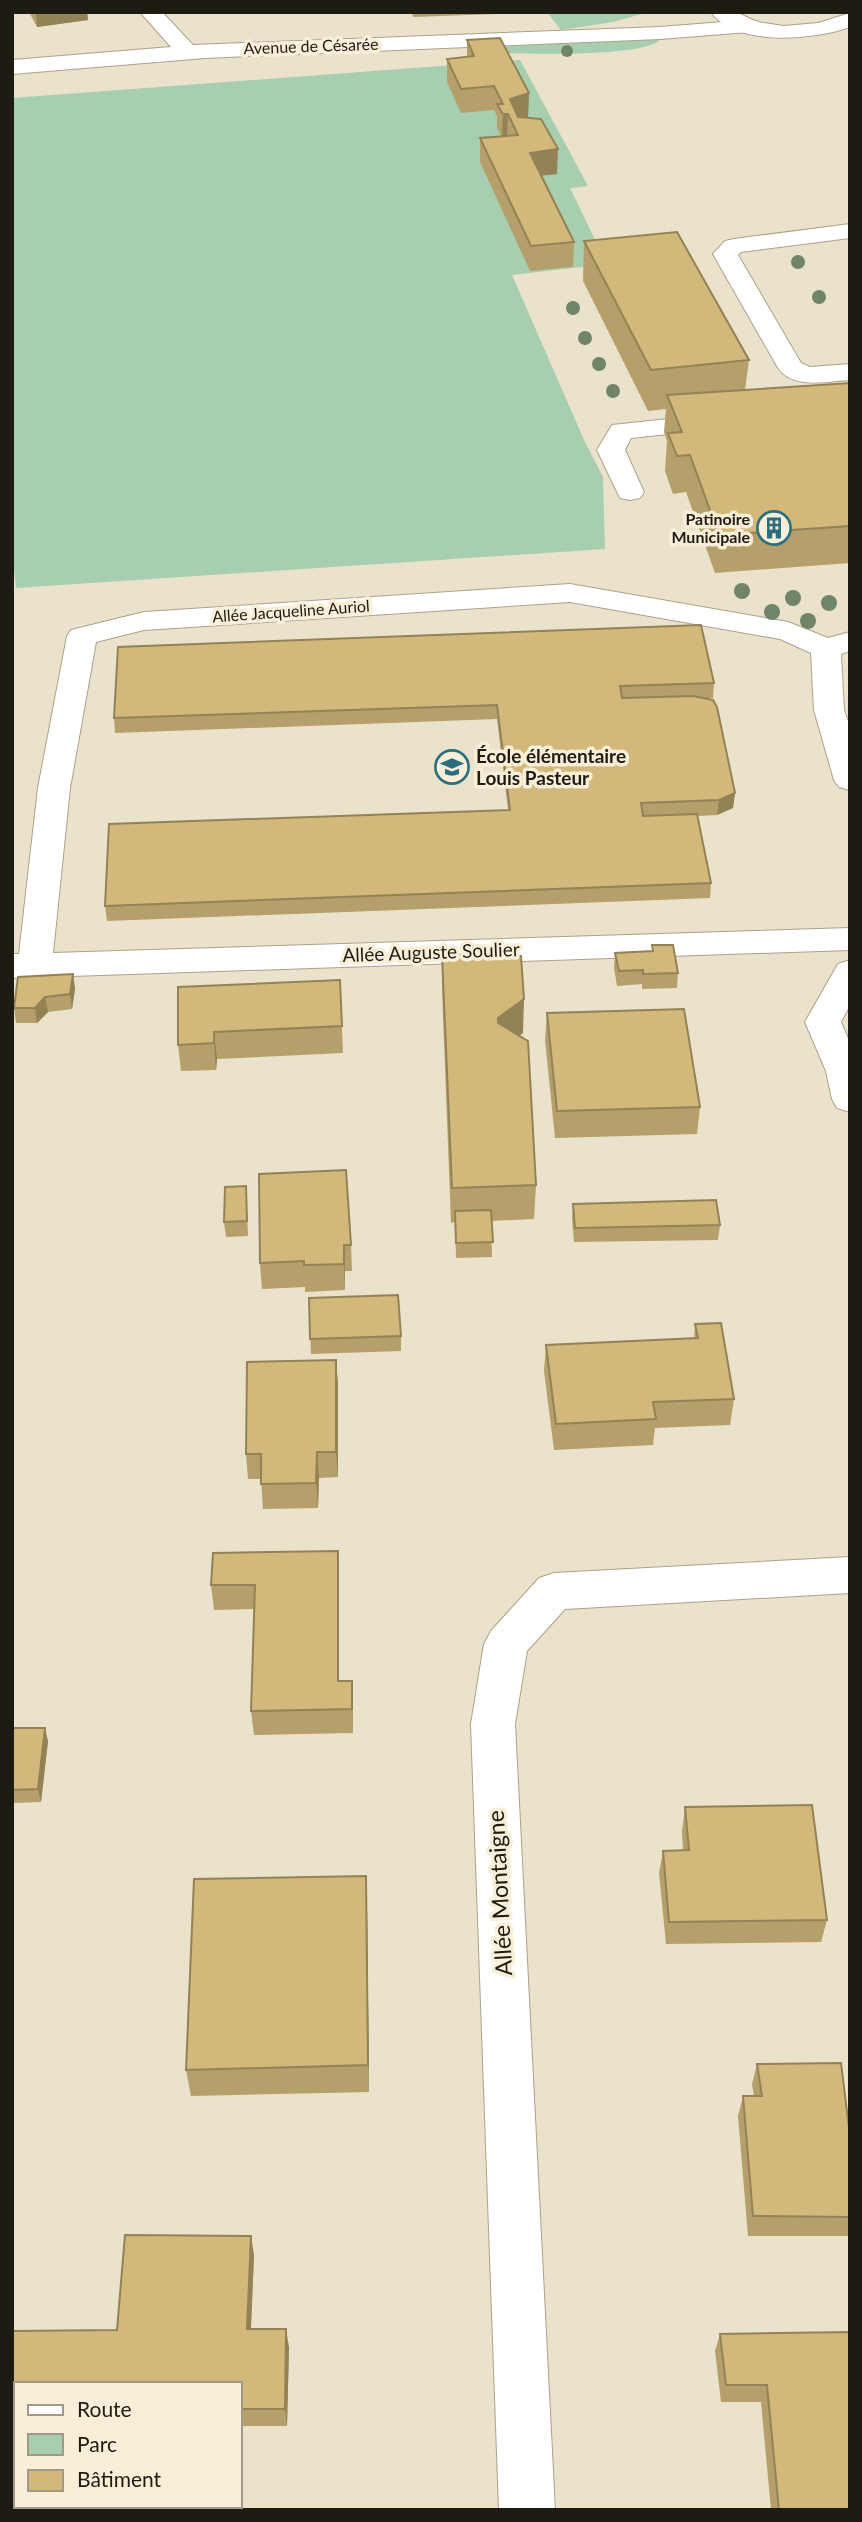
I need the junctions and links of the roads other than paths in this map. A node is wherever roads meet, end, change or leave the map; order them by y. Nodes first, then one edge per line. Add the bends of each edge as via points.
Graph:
1 (150, 12) edge
2 (672, 12) edge
3 (721, 12) edge
4 (845, 24) edge
5 (749, 26) junction
6 (611, 34) junction
7 (187, 52) junction
8 (12, 67) edge
9 (850, 231) edge
10 (850, 372) edge
11 (807, 375) junction
12 (790, 397) edge
13 (738, 420) edge
14 (630, 492) dead end
15 (838, 645) edge
16 (850, 780) edge
17 (850, 939) edge
18 (24, 965) edge
19 (850, 972) edge
20 (850, 1099) edge
21 (850, 1575) edge
22 (527, 2510) edge

1 - 7 street
2 - 6 street, Avenue de Césarée
3 - 5 street
4 - 5 street via 794,32
5 - 6 street, Avenue de Césarée
6 - 7 street, Avenue de Césarée
7 - 8 street, Avenue de Césarée
9 - 11 street via 734,246 725,254 791,368
10 - 11 street
11 - 12 street
13 - 14 street via 622,431 611,450
15 - 16 street via 830,710
15 - 18 street, Allée Jacqueline Auriol via 788,631 570,593 144,621 82,636
17 - 18 street, Allée Auguste Soulier
19 - 20 street via 823,1022 845,1071
21 - 22 street, Allée Montaigne via 554,1591 506,1644 492,1724

